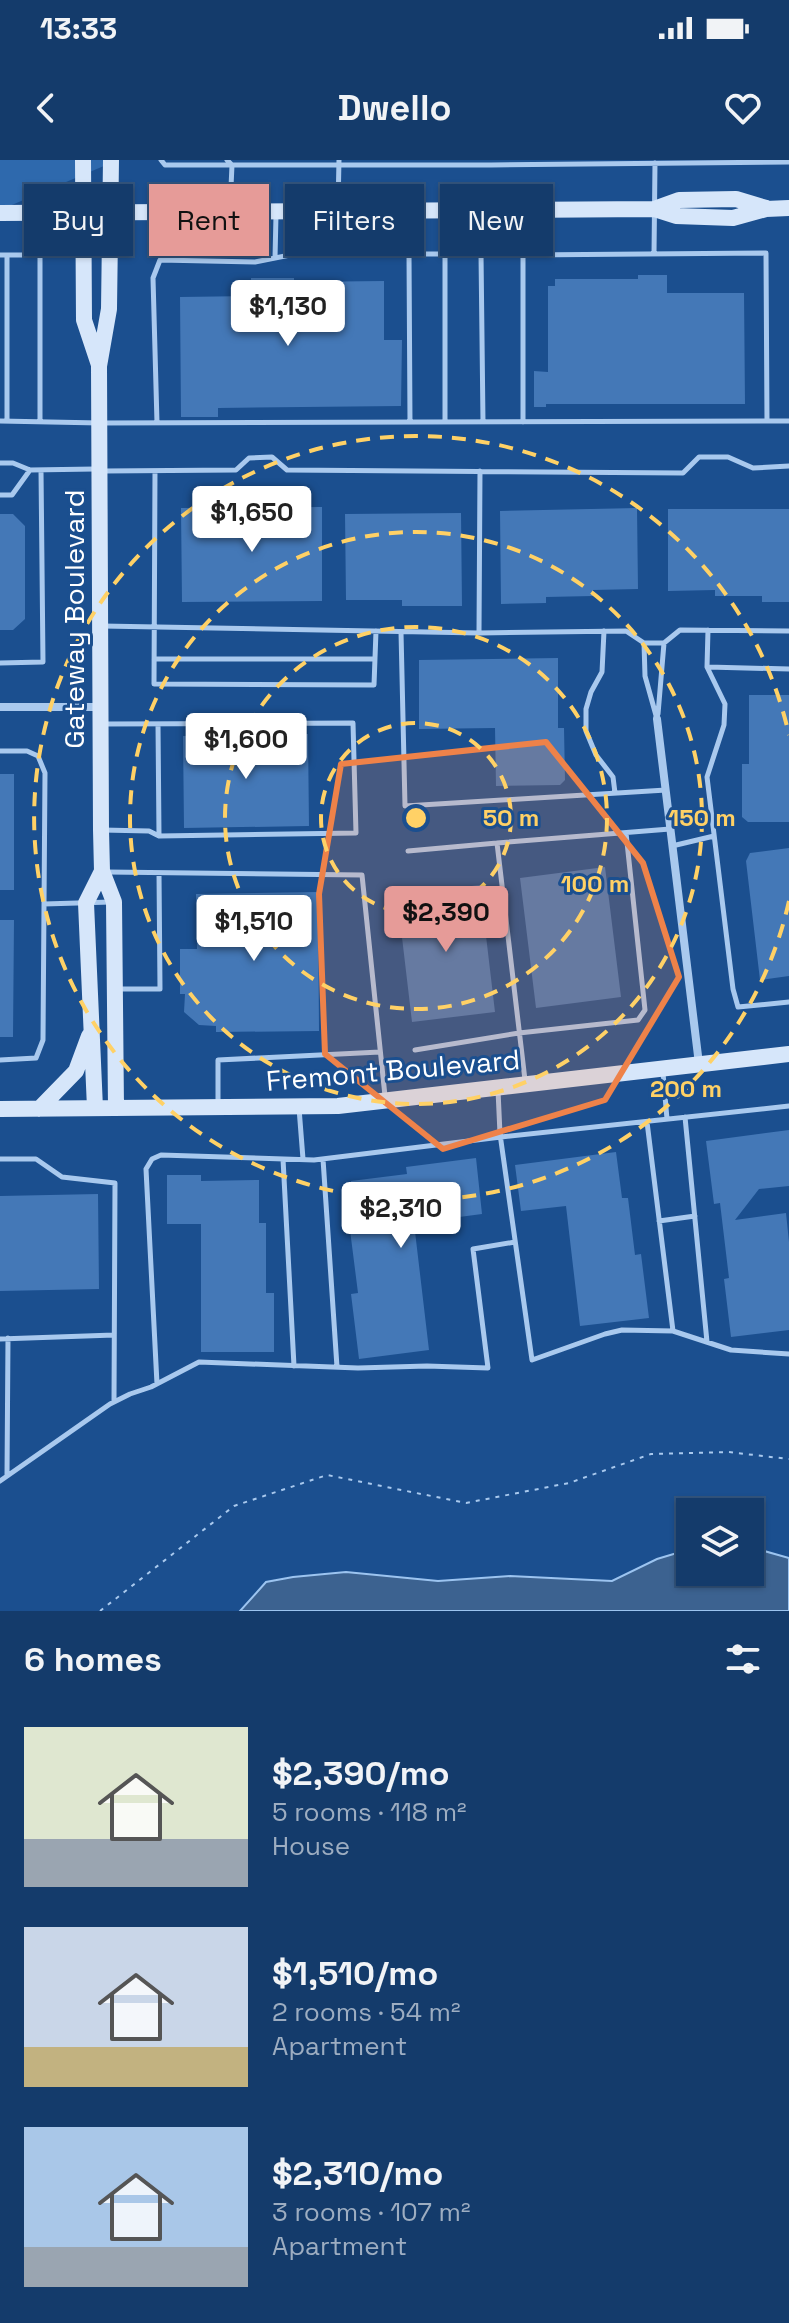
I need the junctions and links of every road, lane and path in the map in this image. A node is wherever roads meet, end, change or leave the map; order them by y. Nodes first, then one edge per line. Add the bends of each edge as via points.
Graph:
1 (83, 160) edge
2 (111, 160) edge
3 (161, 160) edge
4 (229, 162) edge
5 (339, 162) edge
6 (407, 162) edge
7 (536, 162) edge
8 (655, 162) edge
9 (789, 162) edge
10 (83, 184) edge
11 (111, 184) edge
12 (229, 184) edge
13 (339, 184) edge
14 (789, 208) edge
15 (654, 209) junction
16 (553, 210) edge
17 (269, 211) edge
18 (276, 211) junction
19 (285, 211) edge
20 (0, 213) edge
21 (24, 213) edge
22 (654, 254) junction
23 (4, 255) edge
24 (553, 255) edge
25 (83, 256) edge
26 (110, 256) edge
27 (285, 256) edge
28 (409, 256) edge
29 (444, 256) edge
30 (481, 256) edge
31 (525, 256) edge
32 (275, 258) junction
33 (99, 366) junction
34 (3, 421) edge
35 (40, 421) junction
36 (767, 421) junction
37 (789, 421) edge
38 (410, 422) junction
39 (445, 422) junction
40 (483, 422) junction
41 (523, 422) junction
42 (100, 423) junction
43 (157, 423) junction
44 (0, 463) edge
45 (789, 466) edge
46 (30, 470) junction
47 (41, 470) junction
48 (100, 470) junction
49 (155, 471) junction
50 (480, 471) junction
51 (0, 495) edge
52 (100, 626) junction
53 (153, 627) junction
54 (708, 630) junction
55 (376, 631) junction
56 (604, 631) junction
57 (789, 631) edge
58 (401, 632) junction
59 (479, 633) junction
60 (644, 643) junction
61 (664, 643) junction
62 (154, 659) junction
63 (375, 659) junction
64 (0, 663) edge
65 (707, 667) junction
66 (789, 669) edge
67 (0, 707) edge
68 (101, 715) junction
69 (657, 719) junction
70 (158, 724) junction
71 (0, 751) edge
72 (666, 790) junction
73 (615, 793) junction
74 (670, 829) junction
75 (101, 830) junction
76 (626, 833) junction
77 (159, 836) junction
78 (714, 836) junction
79 (497, 843) junction
80 (672, 846) junction
81 (408, 851) dead end
82 (102, 871) junction
83 (159, 873) junction
84 (114, 902) junction
85 (86, 903) junction
86 (44, 904) junction
87 (114, 990) junction
88 (789, 1002) edge
89 (92, 1026) junction
90 (519, 1033) junction
91 (415, 1050) dead end
92 (380, 1052) junction
93 (789, 1054) edge
94 (0, 1060) edge
95 (699, 1064) junction
96 (662, 1069) junction
97 (525, 1085) junction
98 (498, 1089) junction
99 (386, 1102) junction
100 (789, 1106) edge
101 (95, 1108) junction
102 (116, 1108) junction
103 (218, 1108) junction
104 (299, 1108) junction
105 (0, 1109) edge
106 (39, 1109) junction
107 (685, 1117) junction
108 (667, 1119) junction
109 (647, 1122) junction
110 (501, 1137) junction
111 (0, 1159) edge
112 (283, 1159) junction
113 (303, 1159) junction
114 (323, 1159) junction
115 (695, 1216) junction
116 (659, 1221) junction
117 (515, 1242) junction
118 (673, 1331) junction
119 (114, 1335) junction
120 (8, 1338) junction
121 (0, 1339) edge
122 (707, 1342) junction
123 (789, 1354) edge
124 (294, 1366) junction
125 (337, 1367) junction
126 (157, 1384) junction
127 (114, 1402) junction
128 (789, 1459) edge
129 (7, 1476) junction
130 (0, 1481) edge
131 (100, 1611) edge

1 - 10 street, Gateway Boulevard
2 - 11 street, Gateway Boulevard
3 - 4 lane via 165,165
4 - 5 lane
4 - 12 lane
5 - 6 lane
5 - 13 lane
6 - 7 lane
7 - 8 lane
8 - 9 lane
8 - 15 lane
14 - 15 street via 733,218 676,216
15 - 16 street
15 - 22 lane
17 - 18 street
18 - 19 street
18 - 32 lane
20 - 21 street
22 - 24 lane
22 - 36 lane via 766,253
23 - 34 lane
23 - 35 lane via 40,255
25 - 33 street, Gateway Boulevard via 84,320
26 - 33 street, Gateway Boulevard via 109,309
27 - 32 lane
28 - 38 lane
29 - 39 lane
30 - 40 lane
31 - 41 lane
32 - 43 lane via 160,260 153,278
33 - 42 street, Gateway Boulevard
34 - 35 lane
35 - 42 lane
36 - 37 lane
36 - 41 lane
38 - 39 lane
38 - 43 lane
39 - 40 lane
40 - 41 lane
42 - 43 lane
42 - 48 street, Gateway Boulevard
44 - 46 lane
45 - 50 lane via 753,468 728,457 699,457 683,473
46 - 47 lane
46 - 51 lane via 12,495
47 - 48 lane
47 - 64 lane via 43,662
48 - 49 lane
48 - 52 street, Gateway Boulevard
49 - 50 lane via 236,470 249,458 272,457 287,470
49 - 53 lane
50 - 59 lane
52 - 53 lane
52 - 68 street, Gateway Boulevard
53 - 55 lane
53 - 62 lane
54 - 57 lane
54 - 61 lane via 680,630
54 - 65 lane
55 - 58 lane
55 - 63 lane
56 - 59 lane
56 - 60 lane via 626,631
56 - 73 lane via 602,672 586,709 586,731 613,777
58 - 59 lane
58 - 73 lane via 405,806
60 - 61 lane
60 - 69 lane via 645,676
61 - 69 lane
62 - 63 lane
62 - 63 lane via 154,684 374,685
65 - 66 lane
65 - 78 lane via 725,704 724,725 707,777
67 - 68 street
68 - 70 lane
68 - 75 street, Gateway Boulevard
69 - 72 street
70 - 77 lane
70 - 77 lane via 353,723 356,833
71 - 86 lane via 38,756 45,773
72 - 73 lane
72 - 74 street
74 - 76 lane
74 - 80 street
75 - 77 lane
75 - 82 street, Gateway Boulevard
76 - 79 lane
76 - 90 lane via 645,1010 638,1020
78 - 80 lane
78 - 88 lane via 738,1007
79 - 81 lane
79 - 90 lane
80 - 95 street
82 - 83 lane
82 - 84 street, Gateway Boulevard
82 - 85 street, Gateway Boulevard
83 - 87 lane via 160,989
83 - 92 lane via 362,875
84 - 85 lane
84 - 87 street, Gateway Boulevard
85 - 86 lane
85 - 89 street, Gateway Boulevard
86 - 94 lane via 41,1050 36,1058
87 - 102 street, Gateway Boulevard
89 - 101 street, Gateway Boulevard
89 - 106 street via 76,1071
90 - 91 lane
90 - 97 lane
92 - 99 lane
92 - 103 lane via 218,1060
93 - 95 street, Fremont Boulevard
95 - 96 street, Fremont Boulevard
96 - 97 street, Fremont Boulevard
96 - 108 lane
97 - 98 street, Fremont Boulevard
98 - 99 street, Fremont Boulevard
98 - 110 lane
99 - 104 street, Fremont Boulevard
100 - 107 lane
101 - 102 street, Fremont Boulevard
101 - 106 street, Fremont Boulevard
102 - 103 street, Fremont Boulevard
103 - 104 street, Fremont Boulevard
104 - 113 lane
105 - 106 street, Fremont Boulevard
107 - 108 lane
107 - 115 lane
108 - 109 lane
109 - 110 lane
109 - 116 lane
110 - 114 lane
110 - 117 lane
111 - 119 lane via 36,1159 62,1177 115,1183
112 - 113 lane
112 - 124 lane
112 - 126 lane via 161,1155 146,1169
113 - 114 lane
114 - 125 lane
115 - 116 lane
115 - 122 lane
116 - 118 lane
117 - 118 lane via 532,1360 622,1330
117 - 125 lane via 473,1249 488,1368
118 - 122 lane
119 - 120 lane
119 - 127 lane
120 - 121 lane
120 - 129 lane
122 - 123 lane via 731,1350
124 - 125 lane
124 - 126 lane via 199,1362
126 - 127 lane
127 - 129 lane
128 - 131 path via 728,1452 651,1454 569,1483 466,1503 327,1475 234,1506
129 - 130 lane

